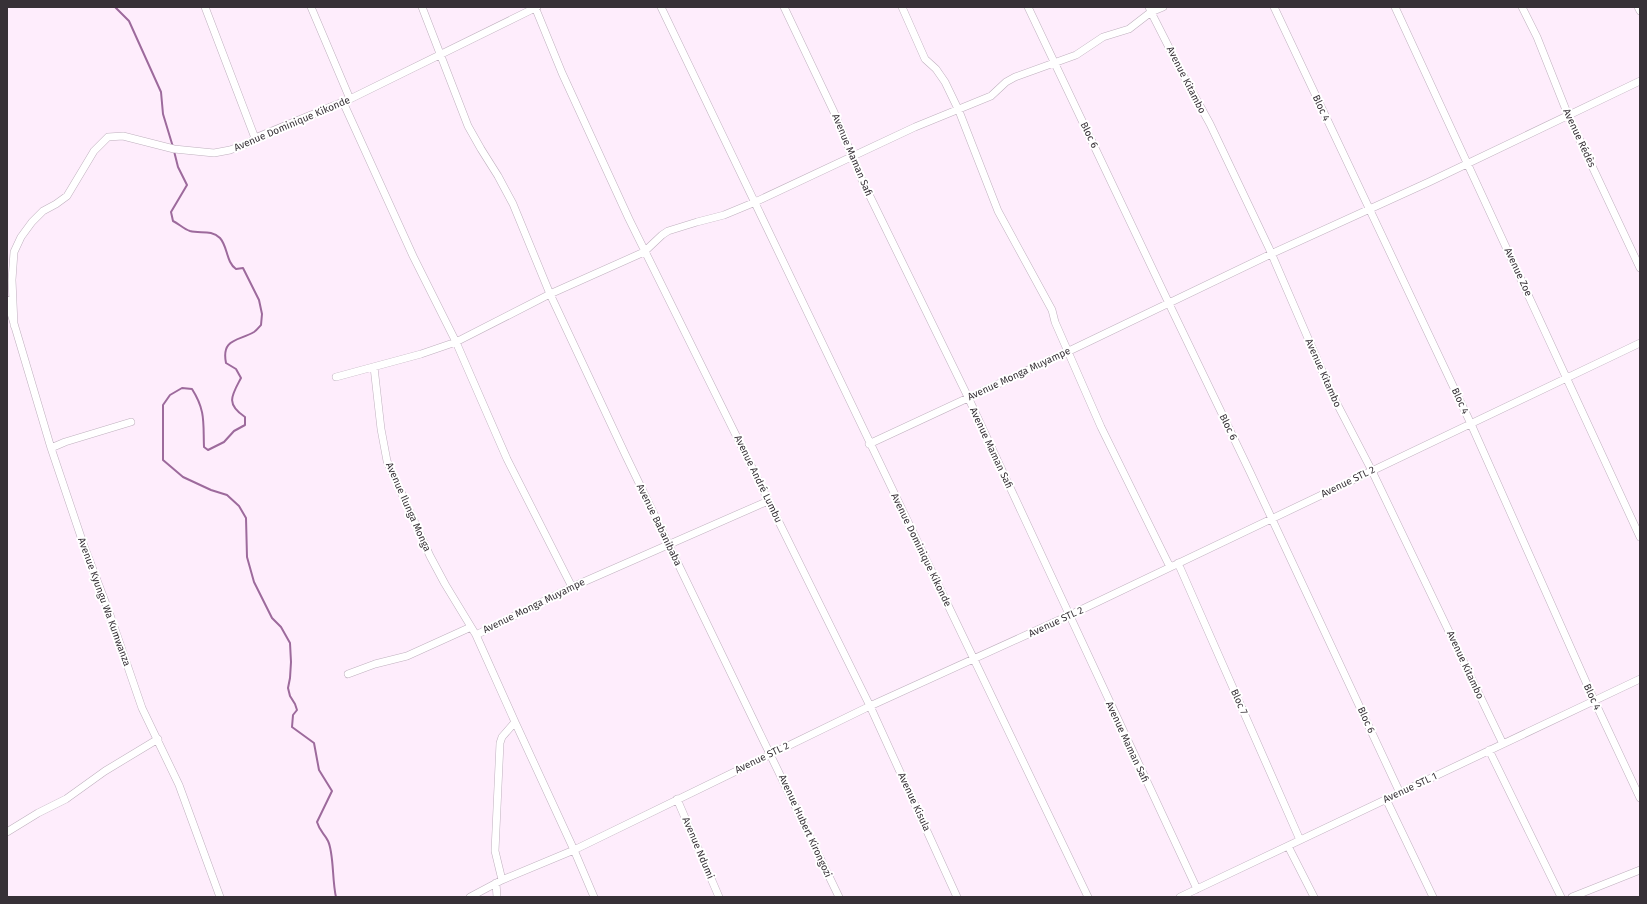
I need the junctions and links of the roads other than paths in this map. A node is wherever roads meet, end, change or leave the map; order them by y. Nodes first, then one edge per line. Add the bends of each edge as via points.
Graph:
1 (205, 7) edge
2 (311, 7) edge
3 (422, 7) edge
4 (536, 7) edge
5 (662, 7) edge
6 (784, 7) edge
7 (902, 7) edge
8 (1028, 7) edge
9 (1163, 7) edge
10 (1274, 7) edge
11 (1395, 7) edge
12 (1522, 7) edge
13 (1638, 7) edge
14 (1150, 10) edge
15 (1640, 11) edge
16 (441, 55) junction
17 (1055, 63) junction
18 (1640, 81) edge
19 (346, 101) junction
20 (959, 110) junction
21 (1568, 115) junction
22 (255, 138) junction
23 (852, 156) junction
24 (1468, 162) junction
25 (753, 203) junction
26 (1369, 209) junction
27 (644, 252) junction
28 (1271, 254) junction
29 (1640, 268) edge
30 (550, 294) junction
31 (7, 300) edge
32 (1169, 302) junction
33 (14, 325) junction
34 (456, 342) junction
35 (1640, 343) edge
36 (1069, 351) junction
37 (374, 367) junction
38 (336, 377) dead end
39 (1567, 378) junction
40 (968, 398) junction
41 (131, 422) dead end
42 (1471, 424) junction
43 (869, 444) junction
44 (51, 448) junction
45 (1372, 471) junction
46 (768, 501) junction
47 (1271, 519) junction
48 (1640, 537) edge
49 (668, 543) junction
50 (1178, 563) junction
51 (1170, 567) junction
52 (572, 587) junction
53 (1068, 616) junction
54 (470, 627) junction
55 (476, 635) junction
56 (975, 659) junction
57 (348, 674) dead end
58 (1640, 679) edge
59 (1594, 700) junction
60 (870, 706) junction
61 (514, 722) junction
62 (158, 739) junction
63 (1503, 744) junction
64 (1488, 750) junction
65 (771, 754) junction
66 (1400, 792) junction
67 (1640, 798) edge
68 (677, 799) junction
69 (1386, 799) junction
70 (7, 832) edge
71 (1300, 840) junction
72 (1288, 846) junction
73 (574, 850) junction
74 (1640, 870) edge
75 (499, 882) junction
76 (1193, 893) edge
77 (220, 897) edge
78 (470, 897) edge
79 (496, 897) edge
80 (594, 897) edge
81 (719, 897) edge
82 (839, 897) edge
83 (957, 897) edge
84 (1088, 897) edge
85 (1180, 897) edge
86 (1314, 897) edge
87 (1433, 897) edge
88 (1561, 897) edge
89 (1572, 897) edge

1 - 22 street
2 - 19 street
3 - 16 street, Avenue Babanibaba
4 - 16 street, Avenue Dominique Kikonde
4 - 27 street, Avenue André Lumbu via 601,161
5 - 25 street, Avenue Dominique Kikonde
6 - 23 street, Avenue Maman Safi
7 - 20 street via 922,53 940,74
8 - 17 street, Bloc 6
9 - 14 street
10 - 26 street, Bloc 4
11 - 24 street, Avenue Zoe
12 - 21 street, Avenue Rédès via 1537,37
13 - 15 street
14 - 17 street via 1129,28 1103,37 1076,55
14 - 28 street, Avenue Kitambo via 1210,124
16 - 19 street, Avenue Dominique Kikonde
16 - 30 street, Avenue Babanibaba via 468,126 513,204
17 - 20 street via 1015,77 991,96
17 - 32 street, Bloc 6
18 - 21 street, Avenue Monga Muyampe
19 - 22 street, Avenue Dominique Kikonde
19 - 34 street via 413,256
20 - 23 street
20 - 36 street via 998,210 1052,310
21 - 24 street, Avenue Monga Muyampe
21 - 29 street, Avenue Rédès
22 - 33 street, Avenue Dominique Kikonde via 230,150 214,153 174,150 123,136 108,137 94,151 66,196 43,211 21,237 14,252
23 - 25 street
23 - 40 street, Avenue Maman Safi
24 - 26 street, Avenue Monga Muyampe
24 - 39 street, Avenue Zoe
25 - 27 street via 724,215 668,231
25 - 43 street, Avenue Dominique Kikonde
26 - 28 street, Avenue Monga Muyampe
26 - 42 street, Bloc 4
27 - 30 street
27 - 46 street, Avenue André Lumbu
28 - 32 street, Avenue Monga Muyampe
28 - 45 street, Avenue Kitambo via 1333,396
30 - 34 street
30 - 49 street, Avenue Babanibaba
31 - 33 street, Avenue Kyungu Wa Kumwanza
32 - 36 street, Avenue Monga Muyampe
32 - 47 street, Bloc 6
33 - 44 street, Avenue Kyungu Wa Kumwanza
34 - 37 street
34 - 52 street via 507,459
35 - 39 street, Avenue STL 2
36 - 40 street, Avenue Monga Muyampe
36 - 51 street via 1101,427
37 - 38 street
37 - 54 street, Avenue Ilunga Monga via 387,461 430,556
39 - 42 street, Avenue STL 2
39 - 48 street, Avenue Zoe
40 - 43 street, Avenue Monga Muyampe
40 - 53 street, Avenue Maman Safi
41 - 44 street
42 - 45 street, Avenue STL 2
42 - 59 street, Bloc 4
43 - 56 street, Avenue Dominique Kikonde
44 - 62 street, Avenue Kyungu Wa Kumwanza via 142,708
45 - 47 street, Avenue STL 2
45 - 63 street, Avenue Kitambo
46 - 49 street, Avenue Monga Muyampe
46 - 60 street, Avenue André Lumbu
47 - 50 street, Avenue STL 2
47 - 66 street, Bloc 6
49 - 52 street, Avenue Monga Muyampe
49 - 65 street, Avenue Babanibaba
50 - 51 street, Avenue STL 2
50 - 71 street, Bloc 7
51 - 53 street, Avenue STL 2
52 - 55 street, Avenue Monga Muyampe
53 - 56 street, Avenue STL 2
53 - 76 street, Avenue Maman Safi
54 - 55 street, Avenue Ilunga Monga
54 - 57 street via 407,656
55 - 61 street, Avenue Monga Muyampe
56 - 60 street, Avenue STL 2
56 - 84 street, Avenue Dominique Kikonde
58 - 59 street, Avenue STL 1
59 - 63 street, Avenue STL 1
59 - 67 street, Bloc 4
60 - 65 street, Avenue STL 2
60 - 83 street, Avenue Kisula
61 - 73 street, Avenue Monga Muyampe
61 - 75 street via 500,742 495,851
62 - 70 street via 66,799
62 - 77 street, Avenue Kyungu Wa Kumwanza via 179,785
63 - 64 street, Avenue STL 1
64 - 66 street, Avenue STL 1
64 - 88 street
65 - 68 street, Avenue STL 2
65 - 82 street, Avenue Hubert Kirongozi
66 - 69 street, Avenue STL 1
68 - 73 street, Avenue STL 2
68 - 81 street, Avenue Ndumi
69 - 71 street, Avenue STL 1
69 - 87 street
71 - 72 street, Avenue STL 1
72 - 76 street, Avenue STL 1
72 - 86 street
73 - 75 street, Avenue STL 2
73 - 80 street, Avenue Monga Muyampe
74 - 89 street
75 - 78 street, Avenue STL 2
75 - 79 street
76 - 85 street, Avenue STL 1

